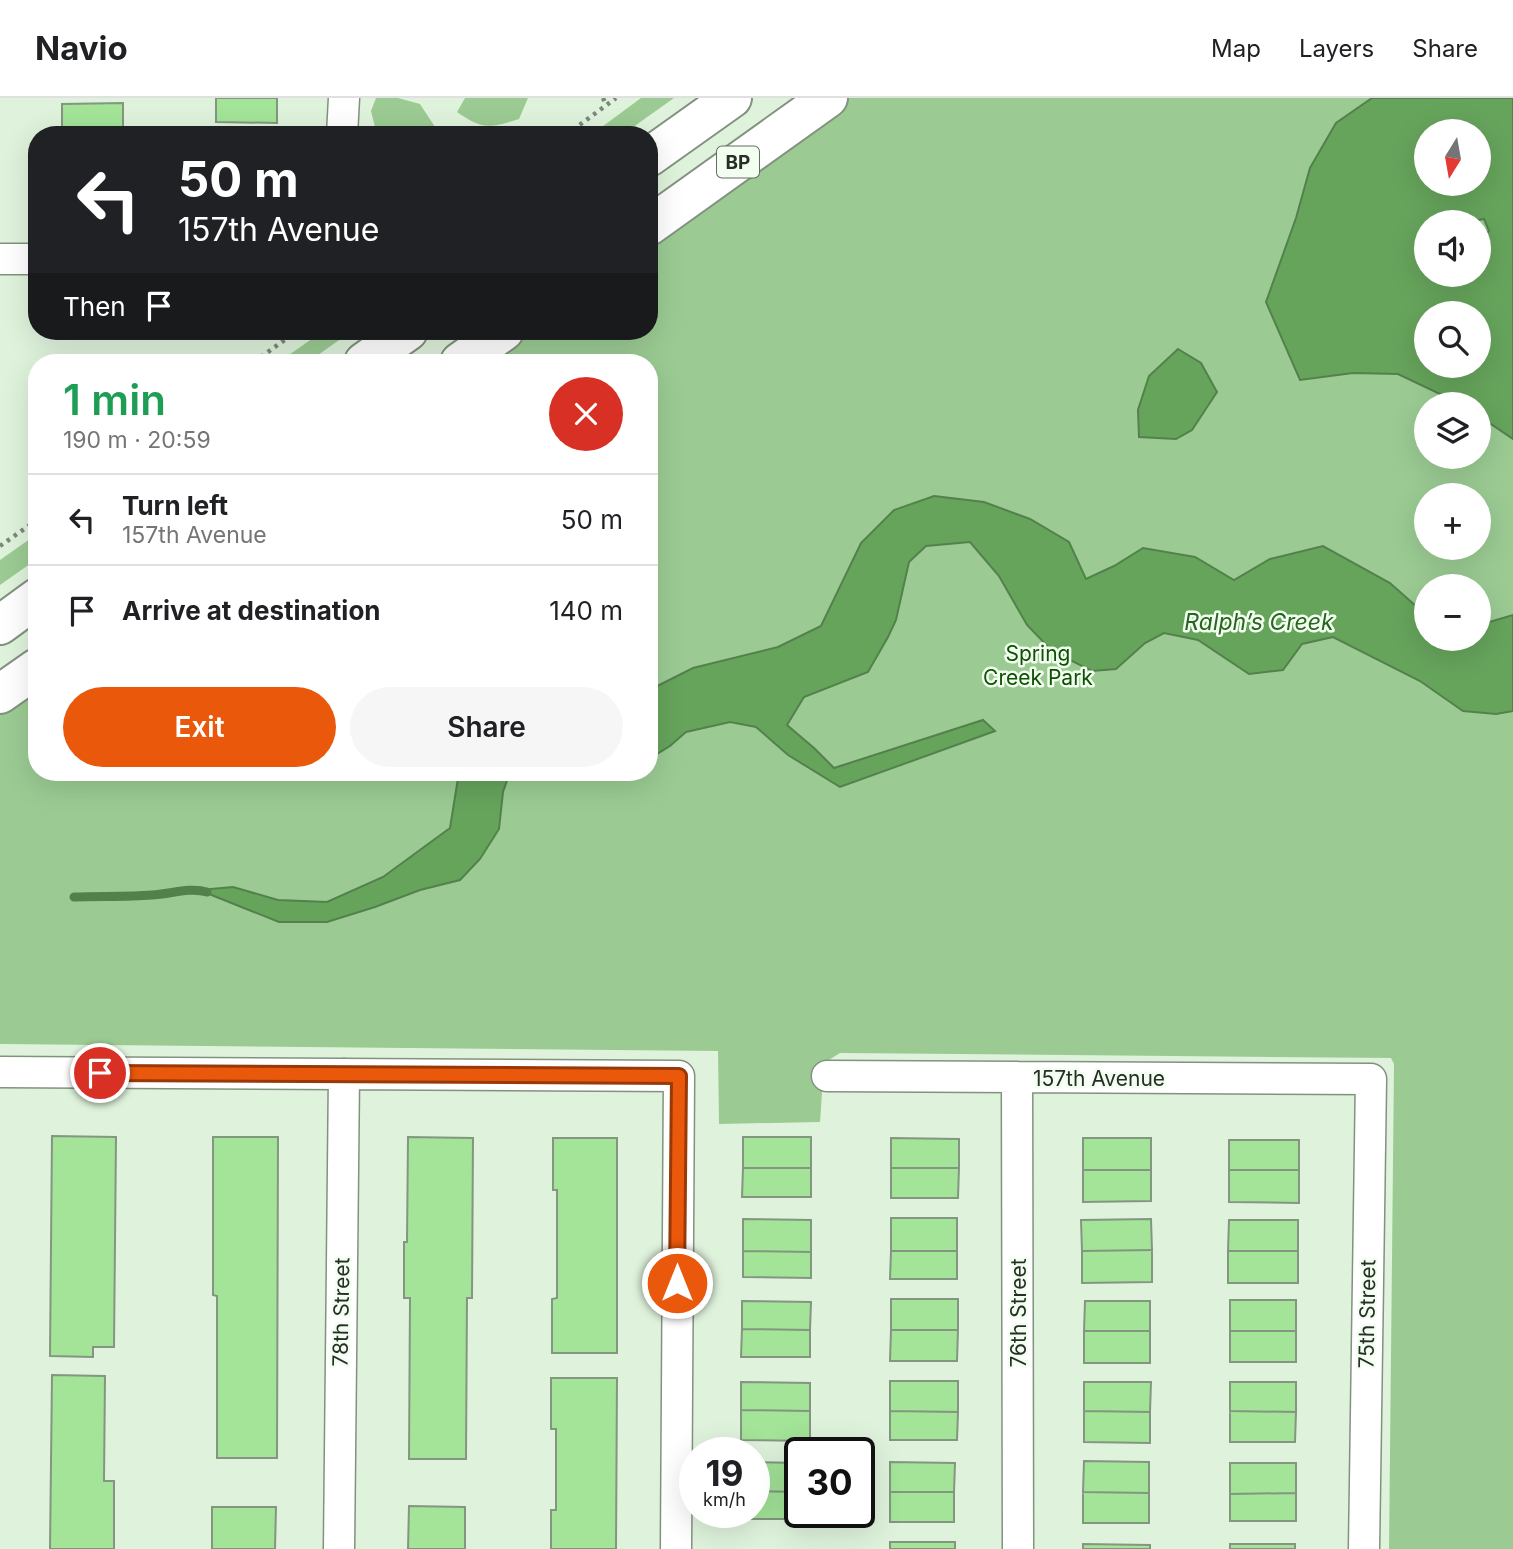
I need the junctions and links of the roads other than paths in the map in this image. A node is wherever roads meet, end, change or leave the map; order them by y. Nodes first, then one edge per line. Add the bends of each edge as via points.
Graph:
1 (344, 98) edge
2 (732, 98) edge
3 (828, 98) edge
4 (342, 126) edge
5 (658, 151) edge
6 (658, 220) edge
7 (28, 259) edge
8 (0, 260) edge
9 (395, 340) edge
10 (491, 340) edge
11 (375, 354) edge
12 (471, 354) edge
13 (28, 605) edge
14 (0, 625) edge
15 (28, 674) edge
16 (0, 694) edge
17 (0, 1072) edge
18 (344, 1074) junction
19 (827, 1076) dead end
20 (1017, 1077) junction
21 (1371, 1079) joint
22 (339, 1549) edge
23 (676, 1549) edge
24 (1018, 1549) edge
25 (1364, 1549) edge

1 - 4 street
2 - 5 highway, BP
3 - 6 highway, BP
7 - 8 street
9 - 11 highway
10 - 12 highway
13 - 14 highway
15 - 16 highway
17 - 18 street
18 - 22 street, 78th Street
18 - 23 street via 679,1076
19 - 20 street, 157th Avenue
20 - 21 street, 157th Avenue
20 - 24 street, 76th Street
21 - 25 street, 75th Street

